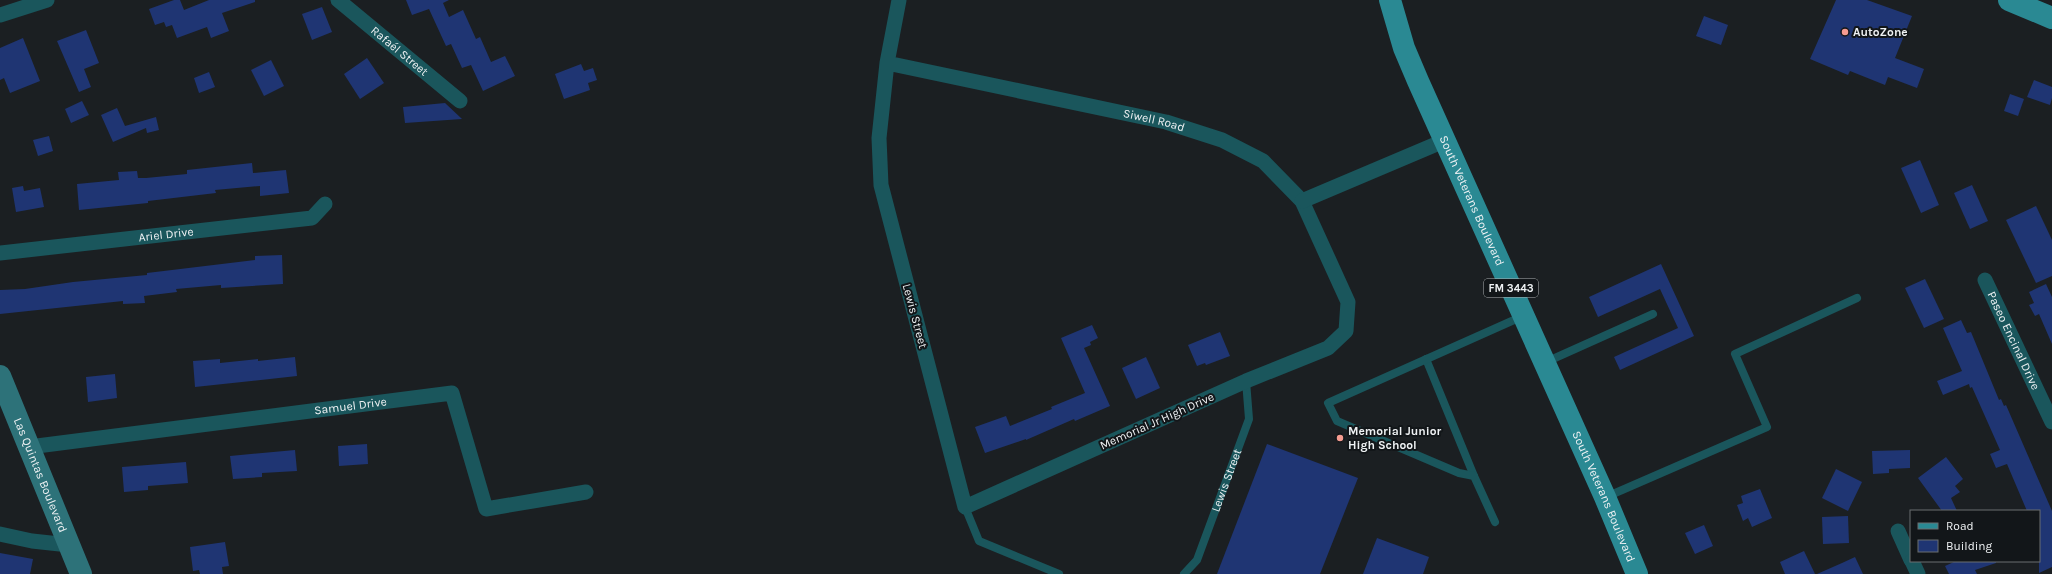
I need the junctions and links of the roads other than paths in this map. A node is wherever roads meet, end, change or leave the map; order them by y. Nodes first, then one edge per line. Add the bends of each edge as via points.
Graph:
1 (47, 0) edge
2 (338, 0) edge
3 (899, 0) edge
4 (1390, 0) edge
5 (2009, 0) edge
6 (0, 16) edge
7 (2052, 18) edge
8 (887, 63) junction
9 (460, 101) dead end
10 (1446, 140) junction
11 (1302, 201) junction
12 (325, 204) dead end
13 (0, 253) edge
14 (1985, 280) dead end
15 (1857, 298) dead end
16 (1653, 314) dead end
17 (1524, 316) junction
18 (1346, 331) joint
19 (1426, 359) junction
20 (1545, 362) junction
21 (0, 376) edge
22 (1246, 381) junction
23 (2052, 422) edge
24 (29, 447) junction
25 (1474, 476) junction
26 (586, 492) dead end
27 (1605, 497) junction
28 (964, 507) junction
29 (1495, 522) dead end
30 (1898, 531) dead end
31 (0, 534) edge
32 (69, 545) junction
33 (1910, 558) edge
34 (1912, 562) edge
35 (81, 574) edge
36 (1059, 574) edge
37 (1184, 574) edge
38 (1637, 574) edge
39 (1918, 574) edge

1 - 6 street
2 - 9 street, Rafaél Street
3 - 8 street, Lewis Street
4 - 10 main road, South Veterans Boulevard / FM 3443 via 1404,48
5 - 7 main road
8 - 11 street, Siwell Road via 1166,122 1222,140 1263,161
8 - 28 street, Lewis Street via 879,138 881,185
10 - 11 street
10 - 17 main road, South Veterans Boulevard / FM 3443
11 - 18 street, Siwell Road via 1348,302
12 - 13 street, Ariel Drive via 312,218
14 - 23 street, Paseo Encinal Drive
15 - 27 lane via 1735,354 1767,427
16 - 20 lane
17 - 19 lane
17 - 20 main road, South Veterans Boulevard / FM 3443
18 - 22 street, Memorial Jr High Drive via 1328,348
19 - 25 lane
19 - 25 lane via 1328,403 1337,421 1459,473
20 - 27 main road, South Veterans Boulevard / FM 3443
21 - 24 street, Las Quintas Boulevard
22 - 28 street, Memorial Jr High Drive
22 - 37 lane, Lewis Street via 1249,419 1197,560
24 - 26 street, Samuel Drive via 452,393 486,509
24 - 32 street, Las Quintas Boulevard
25 - 29 lane
27 - 38 main road, South Veterans Boulevard / FM 3443
28 - 36 lane, Lewis Street via 979,541
30 - 33 street
31 - 32 street
32 - 35 street, Las Quintas Boulevard
34 - 39 street

